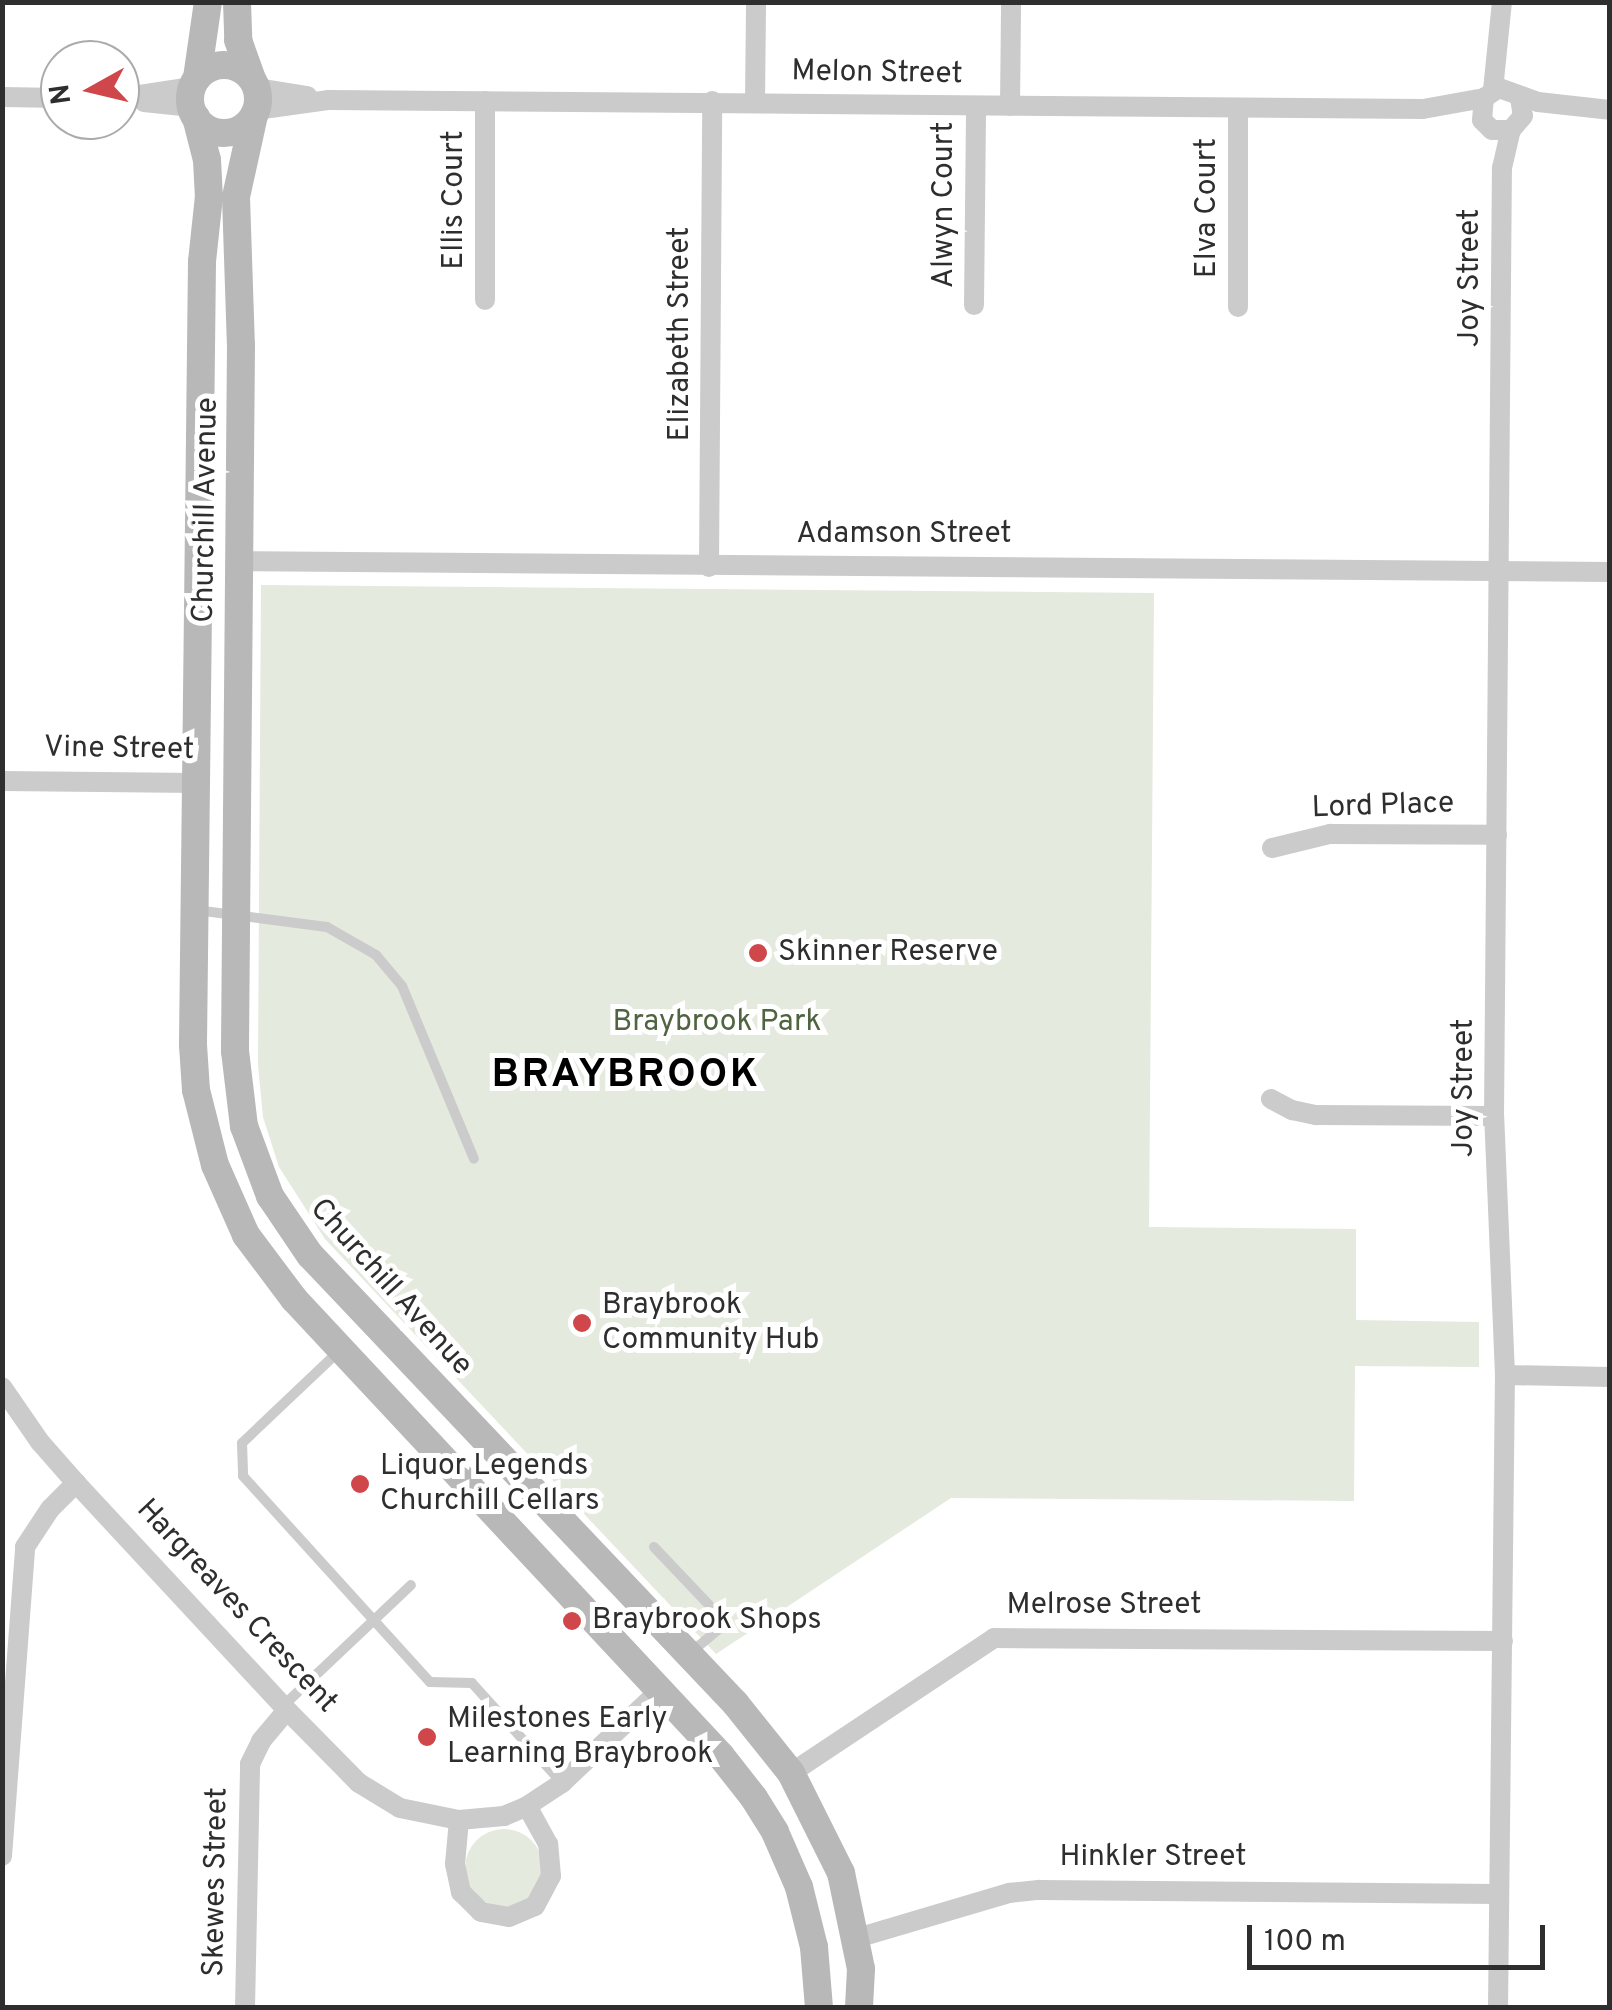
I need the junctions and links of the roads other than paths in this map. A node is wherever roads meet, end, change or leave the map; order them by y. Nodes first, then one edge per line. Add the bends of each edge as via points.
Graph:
1 (208, 2) edge
2 (237, 2) edge
3 (756, 2) edge
4 (1012, 2) edge
5 (1502, 2) edge
6 (1502, 94) junction
7 (2, 97) edge
8 (194, 97) junction
9 (40, 98) edge
10 (140, 98) edge
11 (254, 98) junction
12 (485, 101) junction
13 (712, 102) junction
14 (754, 102) junction
15 (976, 106) junction
16 (1010, 106) junction
17 (1238, 108) junction
18 (1423, 109) junction
19 (1580, 110) junction
20 (1610, 110) edge
21 (1502, 126) junction
22 (485, 300) dead end
23 (974, 305) dead end
24 (1238, 308) dead end
25 (198, 560) junction
26 (238, 560) junction
27 (709, 567) junction
28 (1500, 572) junction
29 (1610, 572) edge
30 (2, 781) edge
31 (196, 783) junction
32 (235, 784) junction
33 (1497, 835) junction
34 (1272, 848) dead end
35 (195, 910) junction
36 (235, 916) junction
37 (1271, 1099) dead end
38 (1494, 1116) junction
39 (474, 1159) dead end
40 (340, 1350) junction
41 (418, 1370) junction
42 (1505, 1375) junction
43 (1610, 1377) edge
44 (368, 1381) junction
45 (2, 1387) edge
46 (76, 1484) junction
47 (654, 1547) dead end
48 (411, 1584) dead end
49 (376, 1618) junction
50 (1503, 1640) junction
51 (689, 1655) junction
52 (658, 1692) junction
53 (285, 1708) junction
54 (791, 1774) junction
55 (562, 1783) junction
56 (754, 1798) junction
57 (527, 1806) junction
58 (459, 1820) junction
59 (2, 1856) edge
60 (1500, 1894) junction
61 (857, 1938) junction
62 (814, 1947) junction
63 (246, 2008) edge
64 (820, 2008) edge
65 (859, 2008) edge
66 (1498, 2008) edge

1 - 8 main road, Churchill Avenue
2 - 11 main road, Churchill Avenue via 238,40
3 - 14 street
4 - 16 street
5 - 6 street
6 - 18 street, Melon Street
6 - 19 street, Melon Street
6 - 21 street via 1524,110
6 - 21 street via 1480,112
7 - 9 street
8 - 10 street
8 - 11 main road via 225,65
8 - 11 main road via 203,125 225,132 236,130
8 - 25 main road, Churchill Avenue via 209,196 202,262
11 - 12 street, Melon Street
11 - 26 main road, Churchill Avenue via 236,198
12 - 13 street, Melon Street
12 - 22 street, Ellis Court
13 - 14 street, Melon Street
13 - 27 street, Elizabeth Street
14 - 15 street, Melon Street
15 - 16 street, Melon Street
15 - 23 street, Alwyn Court
16 - 17 street, Melon Street
17 - 18 street, Melon Street
17 - 24 street, Elva Court
18 - 21 street, Melon Street
19 - 20 street, Melon Street
19 - 21 street, Melon Street
21 - 28 street, Joy Street
25 - 26 main road, Adamson Street
25 - 31 main road, Churchill Avenue
26 - 27 street, Adamson Street
26 - 32 main road, Churchill Avenue
27 - 28 street, Adamson Street
28 - 29 street, Adamson Street
28 - 33 street, Joy Street
30 - 31 street, Vine Street
31 - 32 main road, Vine Street
31 - 35 main road, Churchill Avenue
32 - 36 main road, Churchill Avenue
33 - 34 street, Lord Place via 1330,834
33 - 38 street, Joy Street
35 - 36 lane
35 - 40 main road, Churchill Avenue via 196,1090 214,1165 268,1268
36 - 39 lane via 327,926 376,955 402,986
36 - 41 main road, Churchill Avenue via 237,1089 257,1166 292,1233
37 - 38 street via 1316,1115
38 - 42 street, Joy Street
40 - 44 main road, Churchill Avenue
40 - 49 lane via 242,1443 243,1476
41 - 44 main road via 395,1368
41 - 51 main road, Churchill Avenue
42 - 43 street
42 - 50 street, Joy Street
44 - 52 main road, Churchill Avenue
45 - 46 street, Hargreaves Crescent
46 - 53 street, Hargreaves Crescent
46 - 59 street via 50,1508 25,1547
47 - 51 lane via 726,1623
48 - 49 lane
49 - 53 lane
49 - 55 lane via 430,1682 472,1684
50 - 54 street, Melrose Street via 994,1638
50 - 60 street, Joy Street
51 - 52 main road, Hargreaves Crescent
51 - 54 main road, Churchill Avenue
52 - 55 street, Hargreaves Crescent
52 - 56 main road, Churchill Avenue
53 - 58 street, Hargreaves Crescent via 377,1796 400,1808
53 - 63 street, Skewes Street via 250,1764
54 - 56 main road, Melrose Street
54 - 61 main road, Churchill Avenue via 840,1873
55 - 57 street, Hargreaves Crescent
56 - 62 main road, Churchill Avenue via 789,1862
57 - 58 street, Hargreaves Crescent via 504,1816
57 - 58 street via 548,1844 551,1876 535,1906 509,1917 480,1912 461,1892 455,1864
60 - 61 street, Hinkler Street via 1039,1890
60 - 66 street, Joy Street
61 - 62 main road, Hinkler Street
61 - 65 main road, Churchill Avenue
62 - 64 main road, Churchill Avenue

